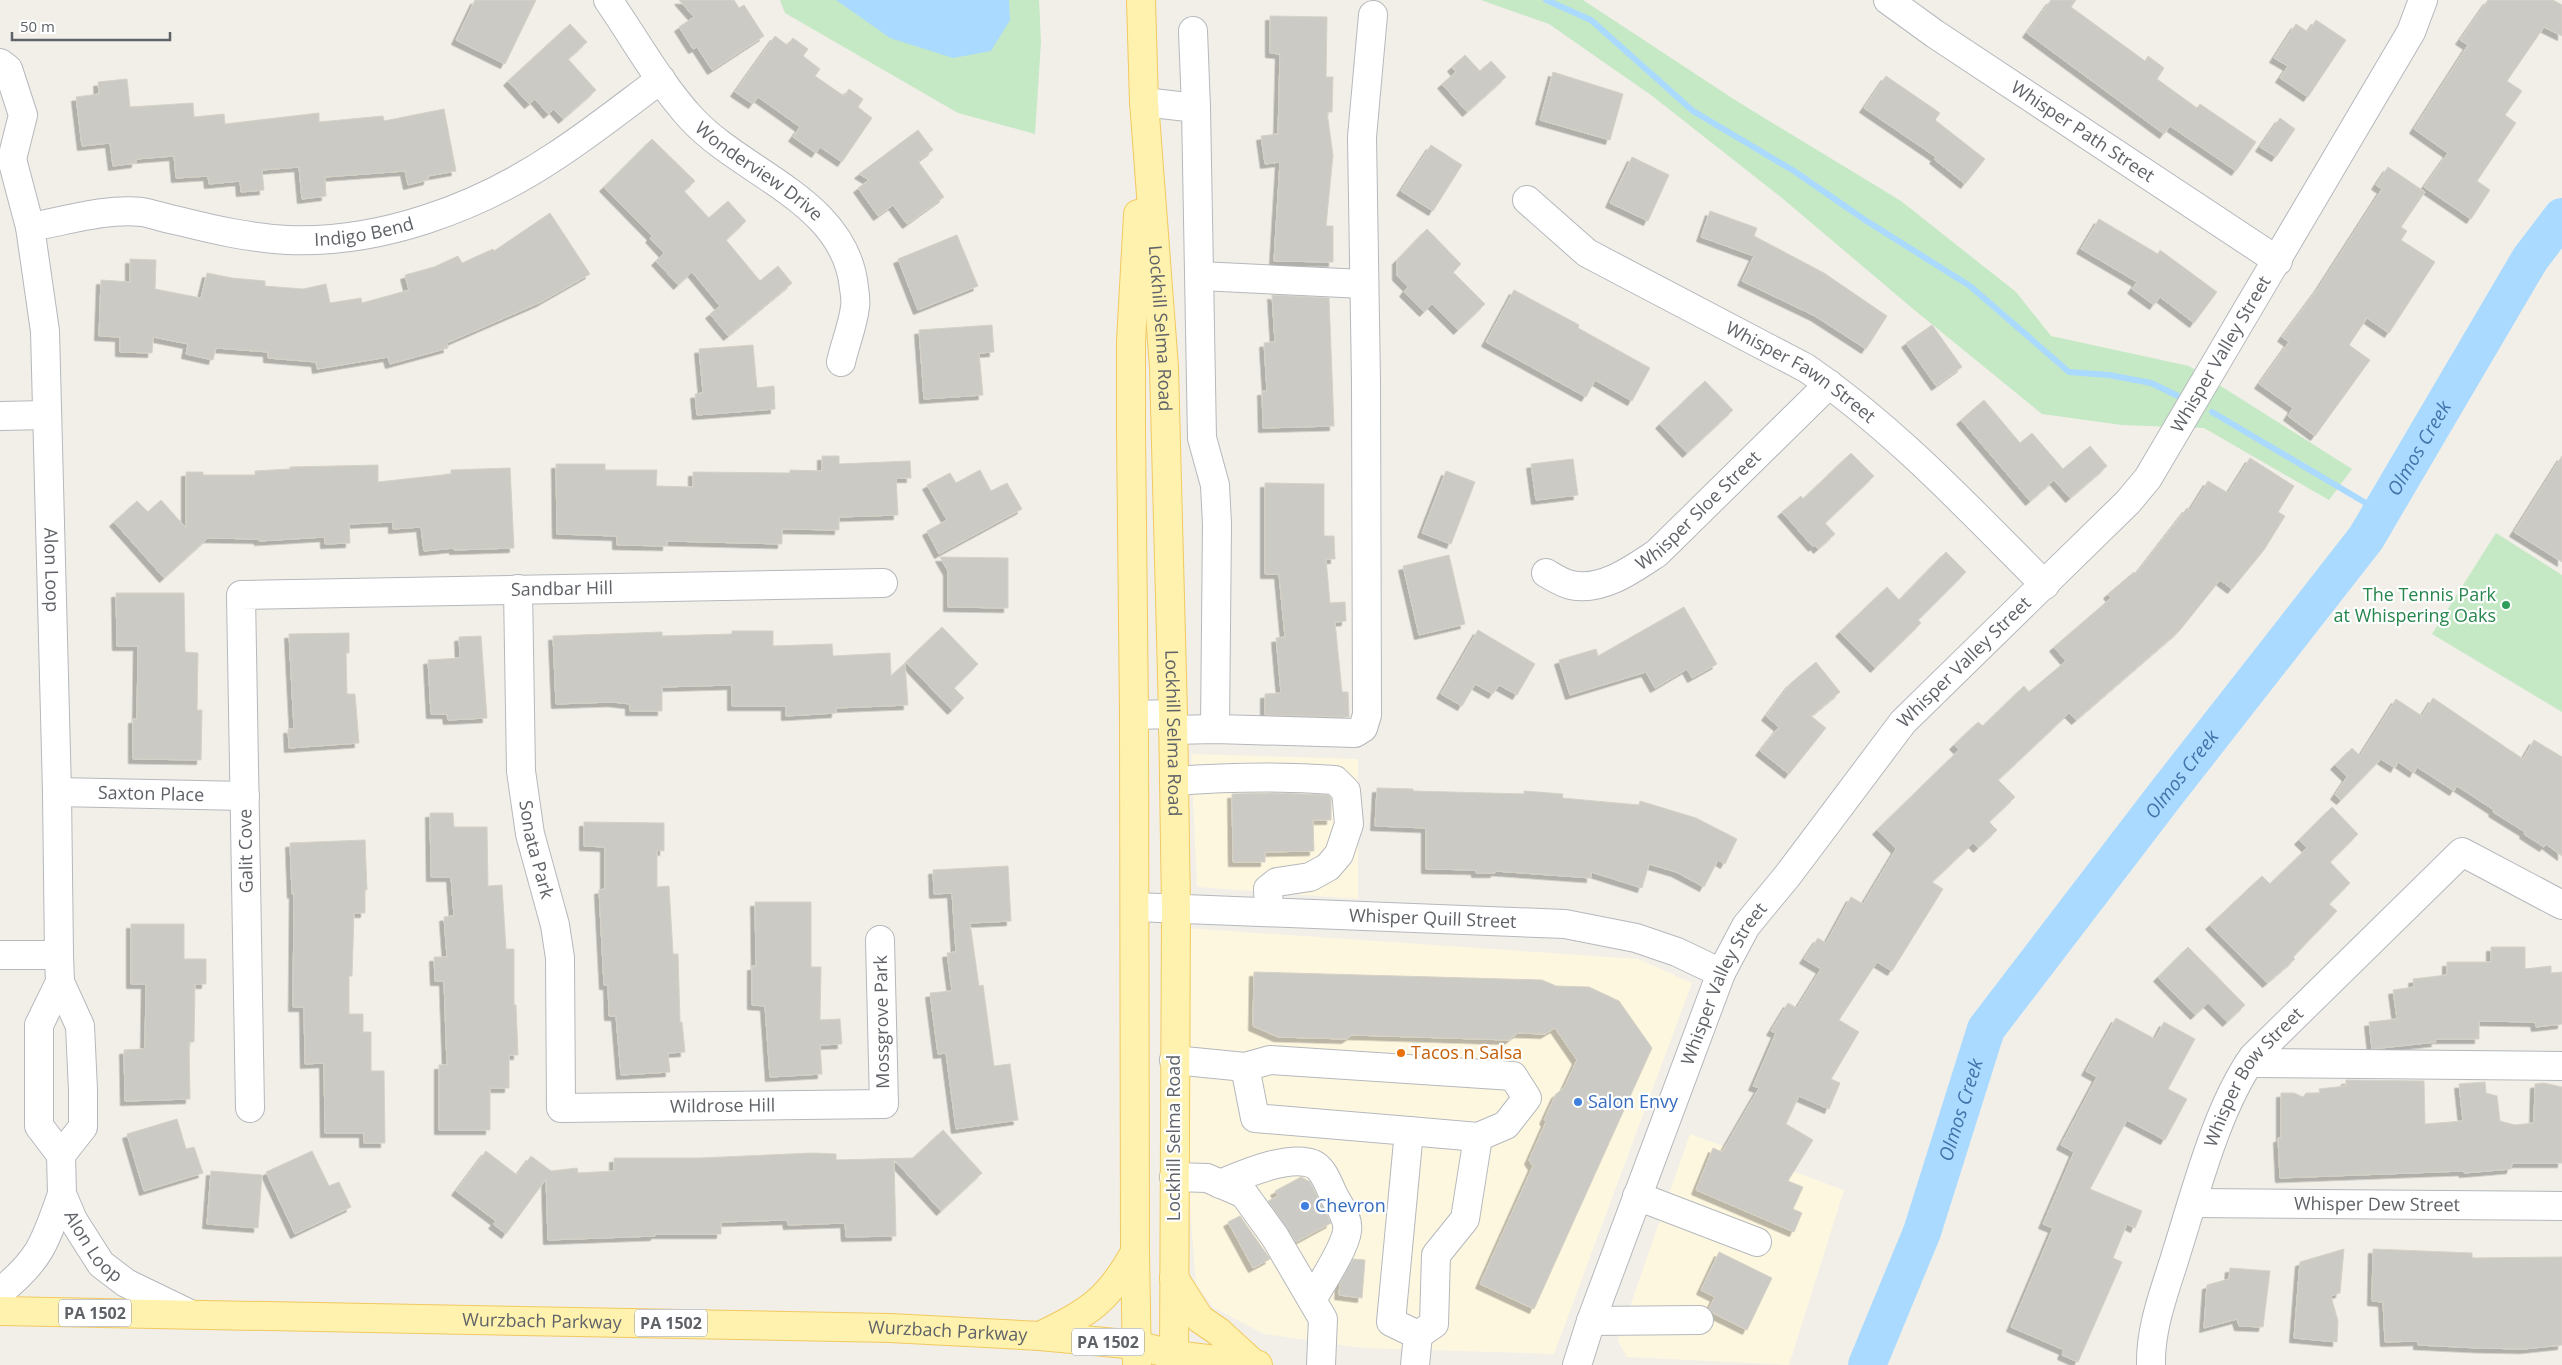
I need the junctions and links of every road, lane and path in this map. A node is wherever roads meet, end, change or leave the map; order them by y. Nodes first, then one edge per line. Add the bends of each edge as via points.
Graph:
1 (608, 0) edge
2 (1888, 0) edge
3 (2424, 0) edge
4 (1141, 9) edge
5 (1373, 15) dead end
6 (1192, 31) dead end
7 (0, 63) edge
8 (661, 79) junction
9 (1144, 102) junction
10 (1196, 108) junction
11 (6, 154) edge
12 (1526, 200) dead end
13 (30, 227) junction
14 (2278, 261) junction
15 (1200, 276) junction
16 (1363, 284) junction
17 (841, 362) dead end
18 (1829, 384) junction
19 (47, 415) junction
20 (0, 416) edge
21 (1546, 573) dead end
22 (883, 582) dead end
23 (2045, 585) junction
24 (518, 589) junction
25 (241, 595) joint
26 (1134, 715) junction
27 (1173, 722) junction
28 (1215, 729) junction
29 (1174, 781) junction
30 (57, 792) junction
31 (245, 796) junction
32 (2562, 905) edge
33 (1135, 907) junction
34 (1176, 908) junction
35 (1269, 912) junction
36 (880, 940) dead end
37 (0, 955) edge
38 (58, 955) junction
39 (1721, 973) junction
40 (60, 982) junction
41 (1135, 1056) junction
42 (1174, 1060) junction
43 (2249, 1063) junction
44 (2562, 1066) edge
45 (1245, 1067) junction
46 (82, 1074) junction
47 (39, 1076) junction
48 (884, 1104) joint
49 (250, 1108) dead end
50 (561, 1108) joint
51 (1409, 1131) junction
52 (1478, 1137) junction
53 (61, 1155) junction
54 (1174, 1177) junction
55 (1220, 1184) junction
56 (62, 1194) junction
57 (1637, 1196) junction
58 (2192, 1203) junction
59 (2562, 1206) edge
60 (1757, 1242) dead end
61 (1135, 1252) junction
62 (1173, 1277) junction
63 (0, 1292) edge
64 (1312, 1300) junction
65 (0, 1311) edge
66 (190, 1314) junction
67 (1699, 1320) dead end
68 (1590, 1321) junction
69 (1418, 1335) junction
70 (1040, 1336) junction
71 (1137, 1355) edge
72 (1174, 1360) edge
73 (1256, 1365) edge
74 (1321, 1365) edge
75 (1416, 1365) edge
76 (1577, 1365) edge
77 (2151, 1365) edge

1 - 8 street, Wonderview Drive
2 - 14 street, Whisper Path Street
3 - 14 street, Whisper Valley Street via 2411,32
4 - 9 main road, Lockhill Selma Road
5 - 16 street via 1362,137
6 - 10 street
7 - 11 street, Alon Loop via 8,70 23,115
8 - 13 street, Indigo Bend via 554,157 502,187 448,211 397,228 336,238 288,240 236,234 142,212 111,212
8 - 17 street, Wonderview Drive via 692,118 722,145 796,196 820,219 842,248 853,272 856,306
9 - 10 street
9 - 26 main road, Lockhill Selma Road via 1131,342
9 - 27 main road, Lockhill Selma Road via 1164,366
10 - 15 street
11 - 13 street, Alon Loop
12 - 18 street, Whisper Fawn Street via 1587,253 1806,368
13 - 19 street, Alon Loop via 45,330
14 - 23 street, Whisper Valley Street via 2148,478
15 - 16 street
15 - 28 street via 1202,438 1214,485 1217,524
16 - 28 street via 1367,715 1362,728 1355,733
18 - 21 street, Whisper Sloe Street via 1657,553 1626,573 1598,584 1571,585
18 - 23 street, Whisper Fawn Street via 1906,446
19 - 20 street
19 - 30 street, Alon Loop
22 - 24 street, Sandbar Hill
23 - 39 street, Whisper Valley Street via 1903,722 1746,926
24 - 25 street, Sandbar Hill
24 - 50 street, Sonata Park via 521,771 530,834 548,897 560,958
25 - 31 street, Galit Cove
26 - 27 street
26 - 33 main road, Lockhill Selma Road
27 - 28 street
27 - 29 main road, Lockhill Selma Road
29 - 34 main road, Lockhill Selma Road
29 - 35 street via 1239,776 1302,778 1335,780 1346,791 1349,824 1339,854 1328,868 1310,877 1277,882 1268,889
30 - 31 street, Saxton Place
30 - 38 street, Alon Loop
31 - 49 street, Galit Cove
32 - 43 street, Whisper Bow Street via 2462,852
33 - 34 street, Whisper Quill Street
33 - 41 main road, Lockhill Selma Road
34 - 35 street, Whisper Quill Street
34 - 42 main road, Lockhill Selma Road
35 - 39 street, Whisper Quill Street via 1594,928 1677,952
36 - 48 street, Mossgrove Park
37 - 38 street
38 - 40 street, Alon Loop
39 - 57 street, Whisper Valley Street
40 - 46 street, Alon Loop via 80,1026
40 - 47 street via 39,1025
41 - 42 main road
41 - 61 main road, Lockhill Selma Road
42 - 45 street
42 - 54 main road, Lockhill Selma Road
43 - 44 street
43 - 58 street, Whisper Bow Street via 2224,1111
45 - 51 street via 1255,1118
45 - 52 street via 1270,1060 1513,1076 1527,1098 1506,1125
46 - 47 street
46 - 53 street, Alon Loop via 83,1127
47 - 53 street via 39,1126
48 - 50 street, Wildrose Hill
51 - 52 street
51 - 69 street via 1391,1322
52 - 69 street via 1465,1219 1436,1255 1434,1324
53 - 56 street, Alon Loop
54 - 55 street via 1207,1178
54 - 62 main road, Lockhill Selma Road
55 - 64 street via 1244,1194 1275,1237
55 - 64 street via 1264,1166 1313,1164 1321,1171 1347,1219 1347,1232
56 - 63 street, Alon Loop via 40,1252
56 - 66 street, Alon Loop via 72,1220 101,1264 126,1283
57 - 60 street
57 - 68 street, Whisper Valley Street
58 - 59 street, Whisper Dew Street
58 - 77 street, Whisper Bow Street via 2150,1341
61 - 70 main road via 1118,1281 1099,1301 1071,1321
61 - 71 main road, Lockhill Selma Road
62 - 72 main road, Lockhill Selma Road
62 - 73 main road via 1200,1319
64 - 74 street via 1323,1319
65 - 66 main road, Wurzbach Parkway / PA 1502
66 - 70 main road, Wurzbach Parkway / PA 1502 via 890,1328
67 - 68 street
68 - 76 street, Whisper Valley Street
69 - 75 street
70 - 71 main road, Wurzbach Parkway / PA 1502
71 - 72 main road, Wurzbach Parkway / PA 1502
72 - 73 main road, Wurzbach Parkway

